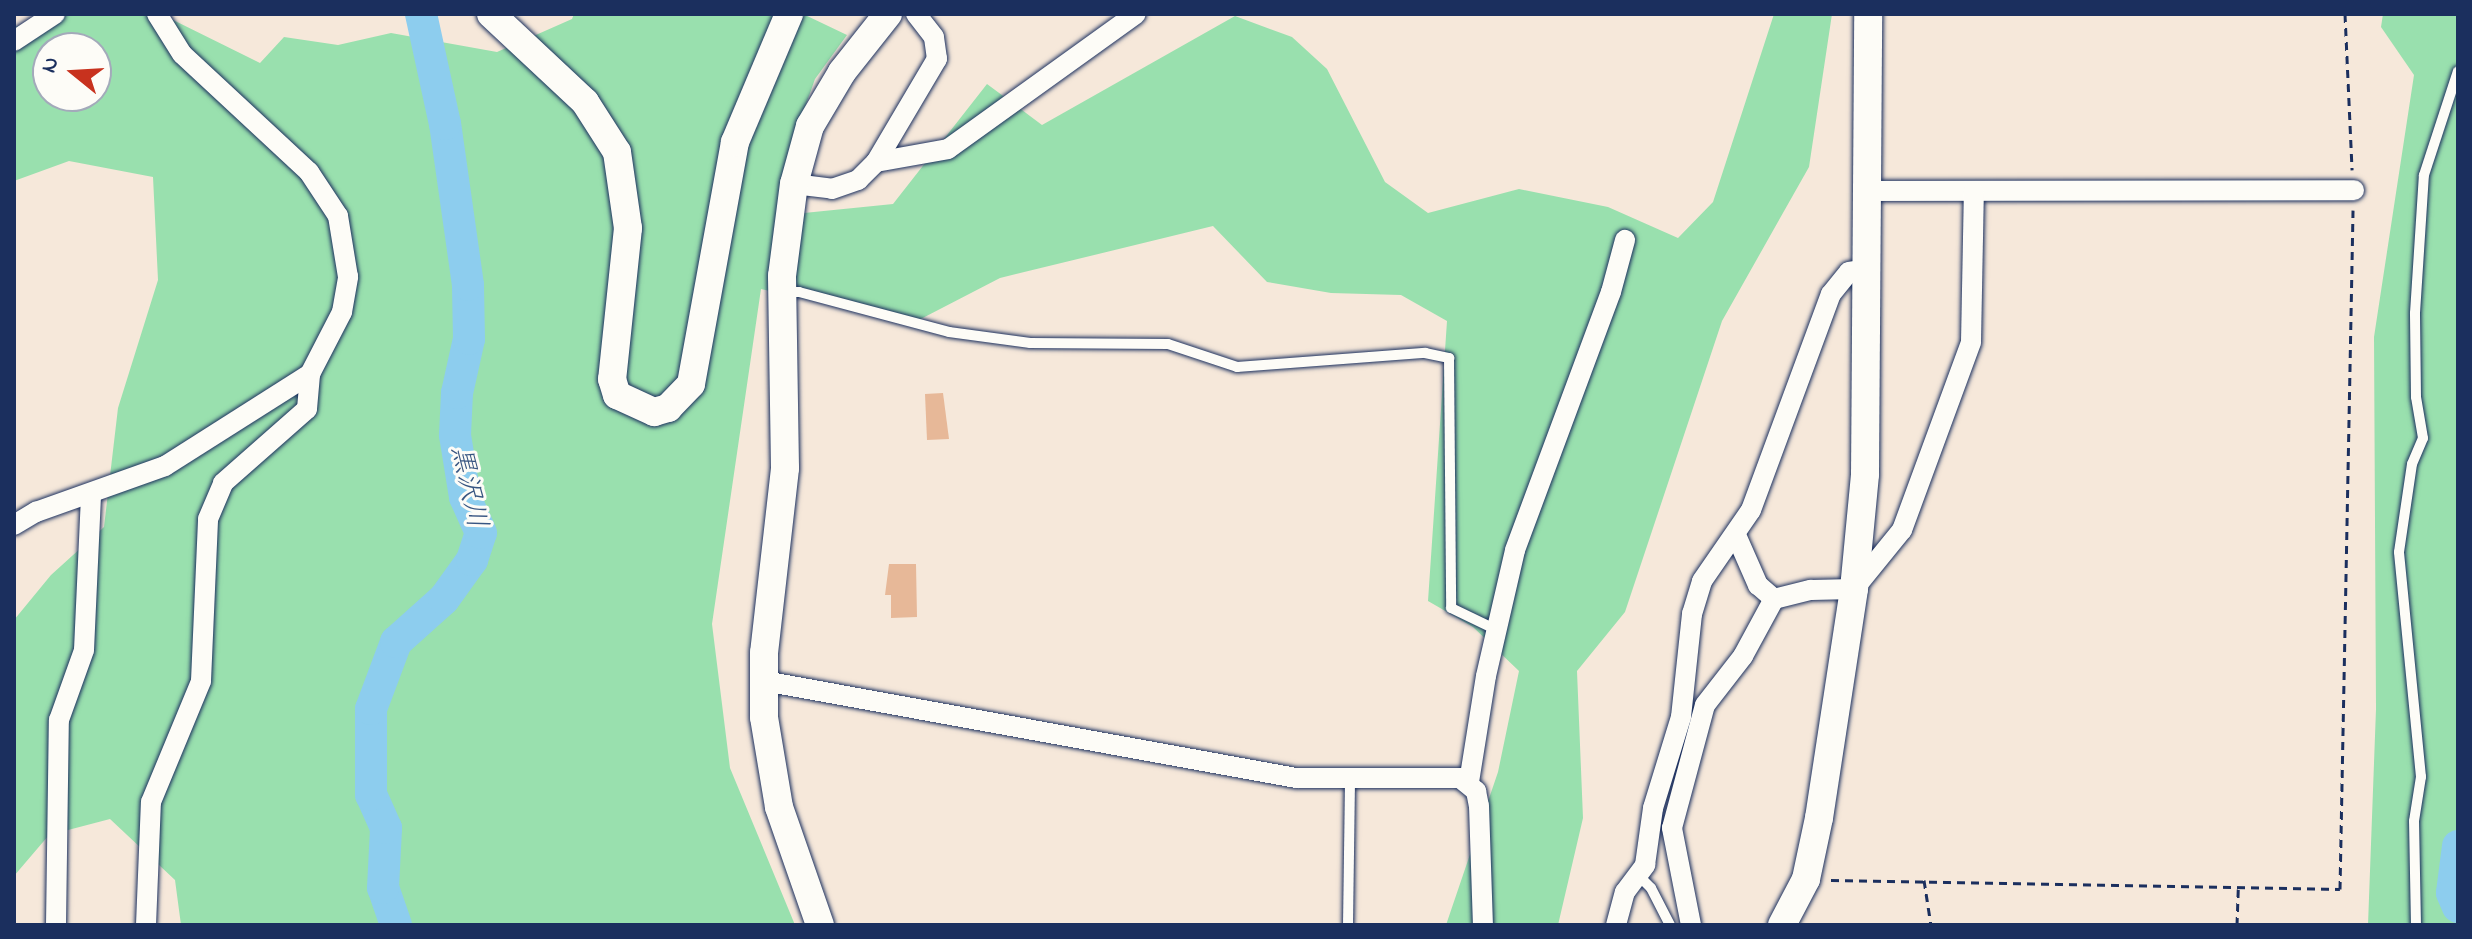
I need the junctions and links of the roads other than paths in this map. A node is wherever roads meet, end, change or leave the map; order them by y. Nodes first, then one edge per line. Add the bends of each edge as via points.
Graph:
1 (55, 14) edge
2 (157, 14) edge
3 (491, 14) edge
4 (789, 14) edge
5 (888, 14) edge
6 (916, 14) edge
7 (1136, 14) edge
8 (1868, 14) edge
9 (14, 41) edge
10 (2458, 71) edge
11 (876, 162) junction
12 (794, 184) junction
13 (2354, 190) road end
14 (1867, 191) junction
15 (1974, 192) junction
16 (1625, 240) dead end
17 (1867, 269) junction
18 (781, 293) junction
19 (310, 374) junction
20 (91, 496) junction
21 (14, 525) edge
22 (1736, 535) junction
23 (1854, 589) junction
24 (1774, 599) junction
25 (1497, 630) junction
26 (764, 681) junction
27 (1350, 780) junction
28 (1469, 782) junction
29 (1639, 876) junction
30 (56, 925) edge
31 (146, 925) edge
32 (820, 925) edge
33 (1348, 925) edge
34 (1483, 925) edge
35 (1616, 925) edge
36 (1670, 925) edge
37 (1691, 925) edge
38 (1782, 925) edge
39 (2416, 925) edge

1 - 9 street
2 - 19 street via 182,54 309,172 338,216 348,277 342,312
3 - 4 street via 585,102 617,152 628,228 612,379 617,395 654,412 668,408 691,384 735,142
5 - 12 street via 824,99
6 - 11 street via 934,37 937,59
7 - 11 street via 948,149
8 - 14 street
10 - 39 lane via 2424,175 2415,313 2416,397 2423,438 2412,464 2399,552 2421,777 2414,821
11 - 12 street via 858,180 832,189
12 - 18 street
13 - 15 street
14 - 15 street
14 - 17 street
15 - 23 street via 1971,342 1902,530
16 - 25 street via 1515,550
17 - 22 street via 1849,272 1831,294 1751,510
17 - 23 street via 1865,474
18 - 25 lane via 799,292 949,332 1030,343 1168,344 1237,367 1425,353 1449,358 1451,608
18 - 26 street via 785,468
19 - 20 street via 165,466
19 - 31 street via 307,409 223,483 208,519 201,681 151,802
20 - 21 street via 36,512
20 - 30 street via 84,650 59,720
22 - 24 street via 1758,585
22 - 29 street via 1715,557 1692,614 1681,717
23 - 24 street via 1811,590
23 - 38 street via 1806,879
24 - 37 street via 1743,656 1705,705 1685,766 1672,828
25 - 28 street
26 - 27 street via 1296,778
26 - 32 street via 764,717 779,807
27 - 28 street via 1448,777
27 - 33 lane
28 - 34 street via 1479,806
29 - 35 street via 1625,892
29 - 36 lane

